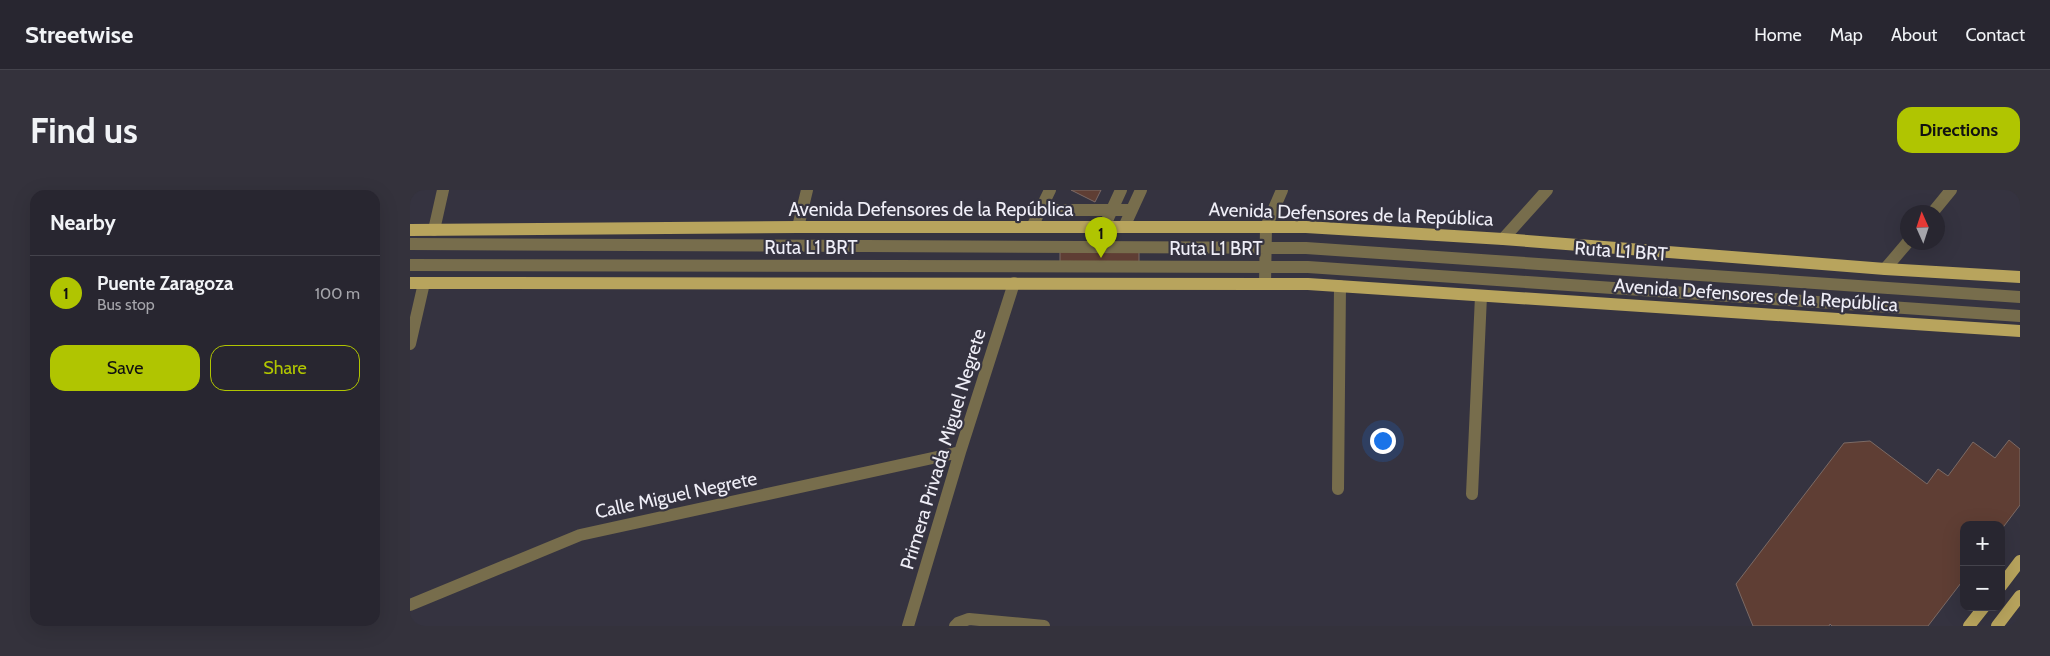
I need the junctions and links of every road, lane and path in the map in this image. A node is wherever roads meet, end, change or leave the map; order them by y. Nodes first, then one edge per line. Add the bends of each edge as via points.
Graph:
1 (443, 190) edge
2 (807, 190) edge
3 (1050, 190) edge
4 (1120, 190) edge
5 (1140, 190) edge
6 (1282, 190) edge
7 (1547, 190) edge
8 (1951, 190) edge
9 (1938, 205) edge
10 (1040, 210) junction
11 (1111, 210) junction
12 (1132, 210) junction
13 (798, 227) junction
14 (1032, 227) junction
15 (1104, 227) junction
16 (1266, 227) junction
17 (1124, 228) junction
18 (410, 230) edge
19 (434, 230) junction
20 (1503, 239) junction
21 (410, 244) edge
22 (1266, 248) junction
23 (1901, 250) edge
24 (410, 265) edge
25 (1265, 266) junction
26 (1885, 270) junction
27 (2020, 277) edge
28 (410, 283) edge
29 (424, 283) junction
30 (1014, 283) junction
31 (1265, 284) junction
32 (1340, 286) junction
33 (1481, 296) junction
34 (2020, 297) edge
35 (2020, 316) edge
36 (2020, 331) edge
37 (410, 344) edge
38 (960, 452) junction
39 (1338, 489) dead end
40 (1472, 494) dead end
41 (2020, 561) edge
42 (2005, 581) edge
43 (2020, 596) edge
44 (410, 604) edge
45 (1981, 611) edge
46 (908, 626) edge
47 (955, 626) edge
48 (1044, 626) edge
49 (1969, 626) edge
50 (1997, 626) edge

1 - 19 street
2 - 13 street
3 - 10 street
4 - 11 street
5 - 12 street
6 - 16 street
7 - 20 street
8 - 9 street
10 - 11 street
10 - 14 street
11 - 12 street
11 - 15 street
12 - 17 street
13 - 14 main road, Avenida Defensores de la República
13 - 19 main road, Avenida Defensores de la República
14 - 15 main road, Avenida Defensores de la República
15 - 17 main road, Avenida Defensores de la República
16 - 17 main road, Avenida Defensores de la República
16 - 20 main road, Avenida Defensores de la República
16 - 22 street
18 - 19 main road, Avenida Defensores de la República
20 - 26 main road, Avenida Defensores de la República
21 - 22 street, Ruta L1 BRT
22 - 25 street
22 - 34 street, Ruta L1 BRT
23 - 26 street
24 - 25 street, Ruta L1 BRT
25 - 31 street
25 - 35 street, Ruta L1 BRT
26 - 27 main road, Avenida Defensores de la República
28 - 29 main road, Avenida Defensores de la República
29 - 30 main road, Avenida Defensores de la República
29 - 37 street
30 - 31 main road, Avenida Defensores de la República
30 - 38 street, Primera Privada Miguel Negrete
31 - 32 main road, Avenida Defensores de la República
32 - 33 main road, Avenida Defensores de la República
32 - 39 street
33 - 36 main road, Avenida Defensores de la República
33 - 40 street
38 - 44 street, Calle Miguel Negrete via 580,535
38 - 46 street, Primera Privada Miguel Negrete
41 - 42 main road
43 - 50 main road
45 - 49 main road
47 - 48 street via 969,619

